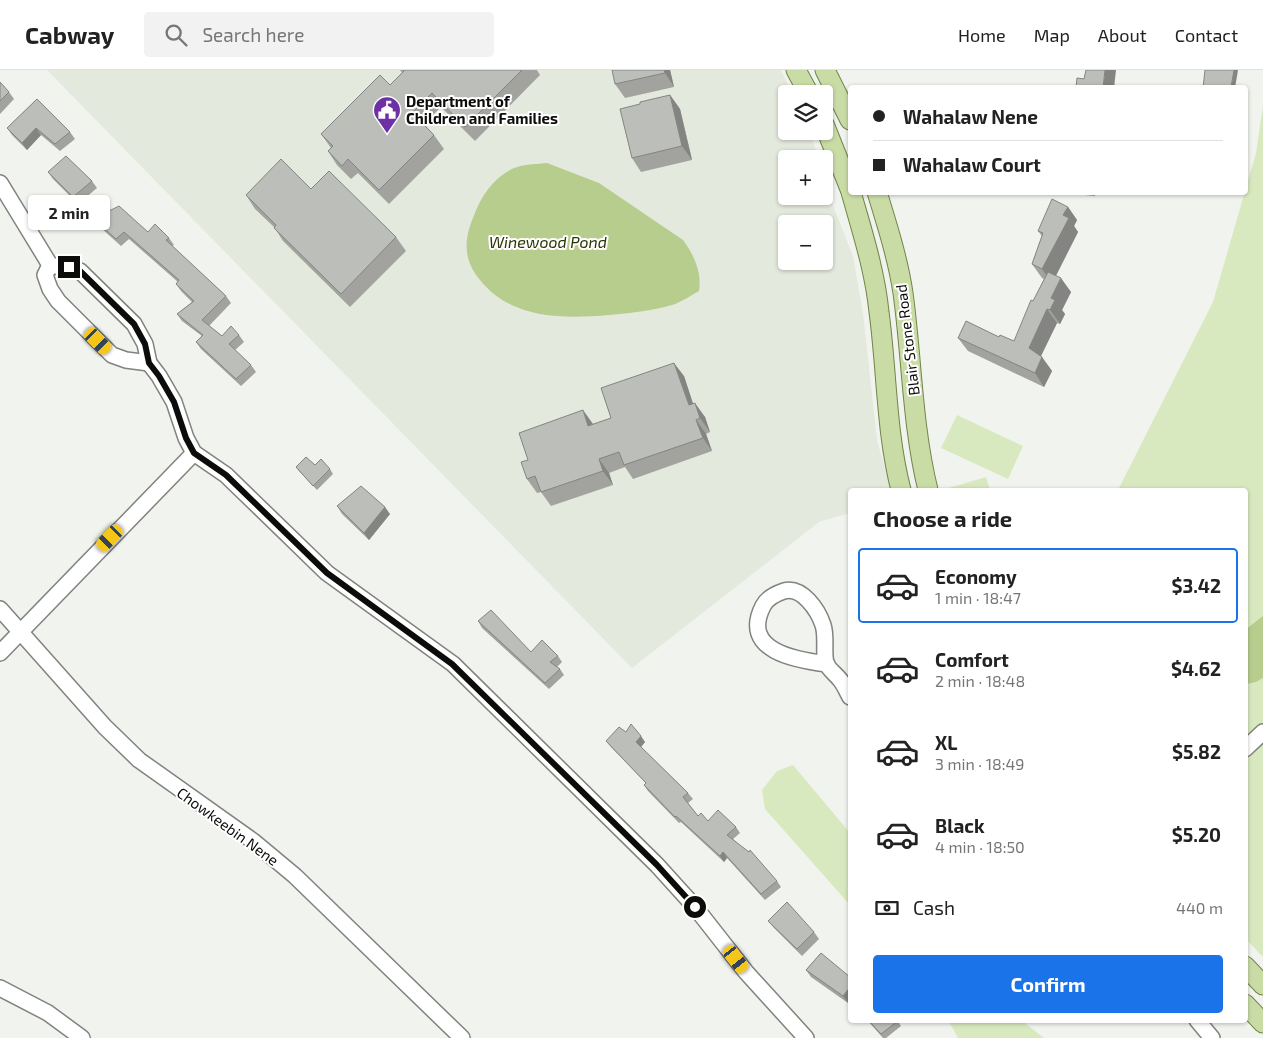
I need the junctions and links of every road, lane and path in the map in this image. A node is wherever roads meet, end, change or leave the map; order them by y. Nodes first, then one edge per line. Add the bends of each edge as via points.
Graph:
1 (796, 70) edge
2 (825, 70) edge
3 (804, 85) edge
4 (848, 116) edge
5 (830, 140) edge
6 (0, 183) edge
7 (848, 183) edge
8 (852, 195) edge
9 (879, 195) edge
10 (50, 265) junction
11 (149, 363) junction
12 (194, 453) junction
13 (923, 469) junction
14 (899, 483) edge
15 (928, 488) edge
16 (0, 609) edge
17 (20, 632) junction
18 (0, 652) edge
19 (826, 664) junction
20 (848, 693) edge
21 (1263, 732) edge
22 (1248, 745) edge
23 (1248, 969) edge
24 (1263, 985) edge
25 (0, 988) edge
26 (1248, 1007) edge
27 (1263, 1022) edge
28 (1199, 1023) edge
29 (82, 1038) edge
30 (462, 1038) edge
31 (806, 1038) edge
32 (1212, 1038) edge

1 - 3 main road
2 - 4 main road
5 - 7 main road, Blair Stone Road
6 - 10 street
8 - 14 main road, Blair Stone Road via 879,310
9 - 13 main road, Blair Stone Road via 903,292
10 - 11 street via 80,271 113,301 134,324 145,344
10 - 11 street via 46,275 58,301 112,355
11 - 12 street via 174,402
12 - 17 street
12 - 31 street via 226,475 327,573 452,664 657,865
13 - 14 main road
13 - 15 main road, Blair Stone Road
16 - 17 street, Chowkeebin Nene
17 - 18 street
17 - 30 street, Chowkeebin Nene via 105,728 139,760 253,841 295,876
19 - 19 street via 788,657 762,641 757,628 758,616 764,603 773,595 786,590 797,592 811,603 823,625
19 - 20 street
21 - 22 street
23 - 24 main road
25 - 29 street via 48,1013
26 - 27 main road
28 - 32 street

